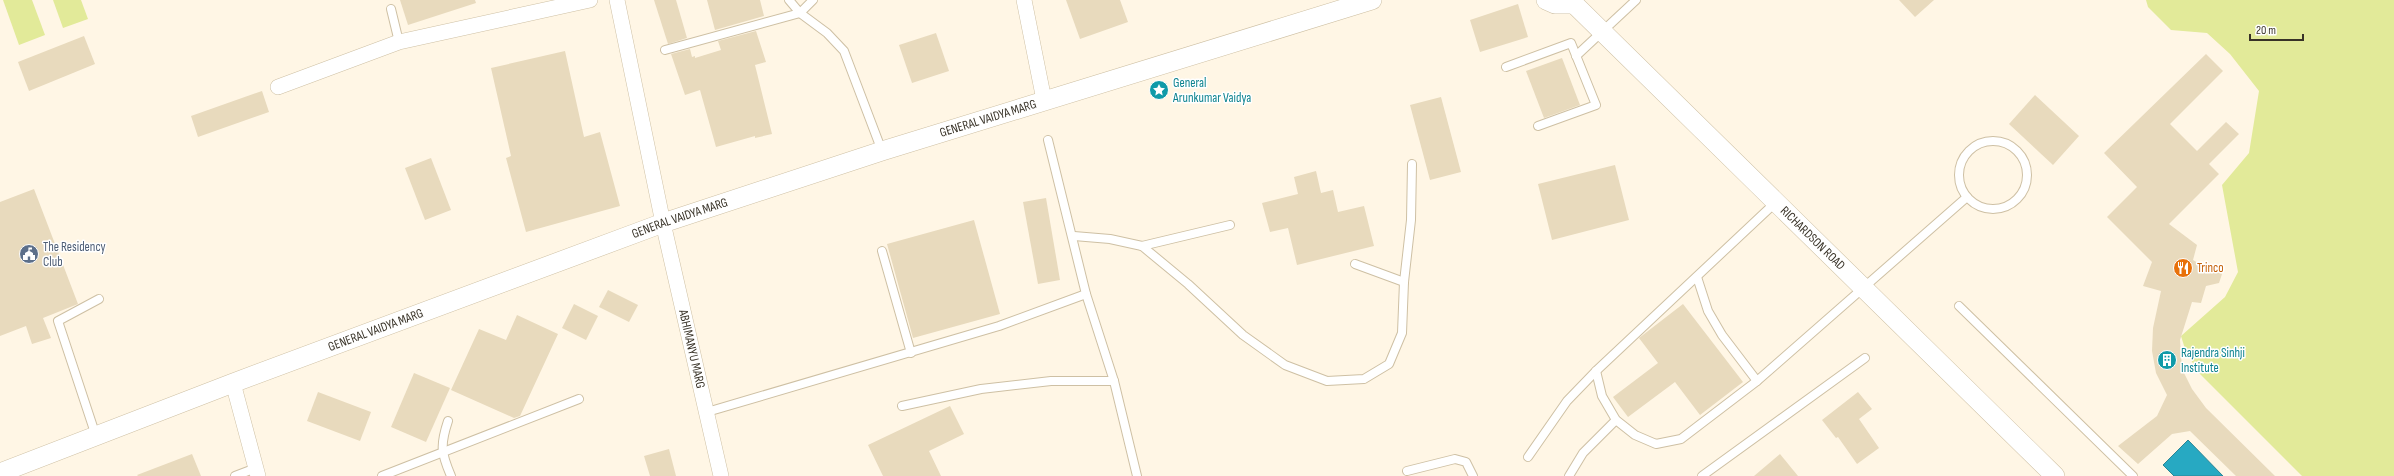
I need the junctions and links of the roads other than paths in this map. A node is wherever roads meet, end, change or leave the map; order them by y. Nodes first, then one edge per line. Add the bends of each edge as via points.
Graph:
1 (590, 0) edge
2 (617, 0) edge
3 (789, 0) edge
4 (813, 0) edge
5 (1024, 0) edge
6 (1372, 0) edge
7 (1546, 0) edge
8 (1636, 0) edge
9 (1572, 2) edge
10 (391, 9) dead end
11 (800, 13) junction
12 (1602, 32) junction
13 (400, 42) junction
14 (665, 50) dead end
15 (1576, 56) junction
16 (1506, 67) dead end
17 (278, 88) dead end
18 (1044, 100) junction
19 (1538, 126) dead end
20 (1048, 140) dead end
21 (882, 151) junction
22 (1412, 164) dead end
23 (1967, 197) junction
24 (1776, 202) junction
25 (663, 223) junction
26 (1230, 225) dead end
27 (1074, 236) junction
28 (1142, 246) junction
29 (882, 251) dead end
30 (1355, 264) dead end
31 (1697, 277) junction
32 (1404, 282) junction
33 (1862, 287) junction
34 (1086, 294) junction
35 (99, 299) dead end
36 (1959, 306) dead end
37 (911, 353) junction
38 (1865, 358) dead end
39 (1596, 372) junction
40 (1114, 381) junction
41 (1757, 381) junction
42 (233, 383) junction
43 (579, 399) dead end
44 (902, 406) dead end
45 (706, 412) junction
46 (1616, 420) junction
47 (448, 421) dead end
48 (96, 436) junction
49 (441, 454) junction
50 (1528, 457) dead end
51 (1407, 471) dead end
52 (12, 472) edge
53 (257, 472) edge
54 (235, 476) edge
55 (382, 476) edge
56 (451, 476) edge
57 (721, 476) edge
58 (1137, 476) edge
59 (1473, 476) edge
60 (1569, 476) edge
61 (1702, 476) edge
62 (2055, 476) edge
63 (2133, 476) edge

1 - 13 street
2 - 25 street, ABHIMANYU MARG
3 - 11 lane
4 - 11 lane
5 - 18 street
6 - 18 street, GENERAL VAIDYA MARG
7 - 9 street via 1555,4
8 - 12 lane
9 - 12 street, RICHARDSON ROAD
10 - 13 lane
11 - 14 lane
11 - 21 lane via 827,33 844,51
12 - 15 lane
12 - 24 street, RICHARDSON ROAD
13 - 17 street
15 - 16 lane via 1571,44
15 - 19 lane via 1596,104
18 - 21 street, GENERAL VAIDYA MARG
20 - 27 lane
21 - 25 street, GENERAL VAIDYA MARG
22 - 32 lane via 1411,220
23 - 23 lane via 1985,208 2006,207 2015,202 2022,194 2028,174 2021,154 2009,145 1995,141 1985,142 1972,149 1963,160 1960,169 1962,188
23 - 33 lane
24 - 31 lane
24 - 33 street, RICHARDSON ROAD
25 - 42 street, GENERAL VAIDYA MARG
25 - 45 street, ABHIMANYU MARG
26 - 28 lane
27 - 28 lane via 1110,239
27 - 34 lane
28 - 32 lane via 1243,335 1285,365 1327,381 1364,379 1389,364 1402,333
29 - 37 lane
30 - 32 lane
31 - 39 lane
31 - 41 lane via 1708,310 1722,335
33 - 41 lane
33 - 62 street, RICHARDSON ROAD
34 - 37 lane via 999,326
34 - 40 lane
35 - 48 lane via 58,321
36 - 63 lane
37 - 45 lane
38 - 61 lane
39 - 46 lane via 1602,396
39 - 50 lane via 1567,401
40 - 44 lane via 1035,383 982,389
40 - 58 lane
41 - 46 lane via 1680,439 1656,444 1645,440
42 - 48 street, GENERAL VAIDYA MARG
42 - 53 street
43 - 49 lane
45 - 57 street, ABHIMANYU MARG
46 - 60 lane via 1583,453
47 - 49 lane via 442,439
48 - 52 street, GENERAL VAIDYA MARG
49 - 55 lane
49 - 56 lane
51 - 59 lane via 1455,459 1466,462
53 - 54 lane

